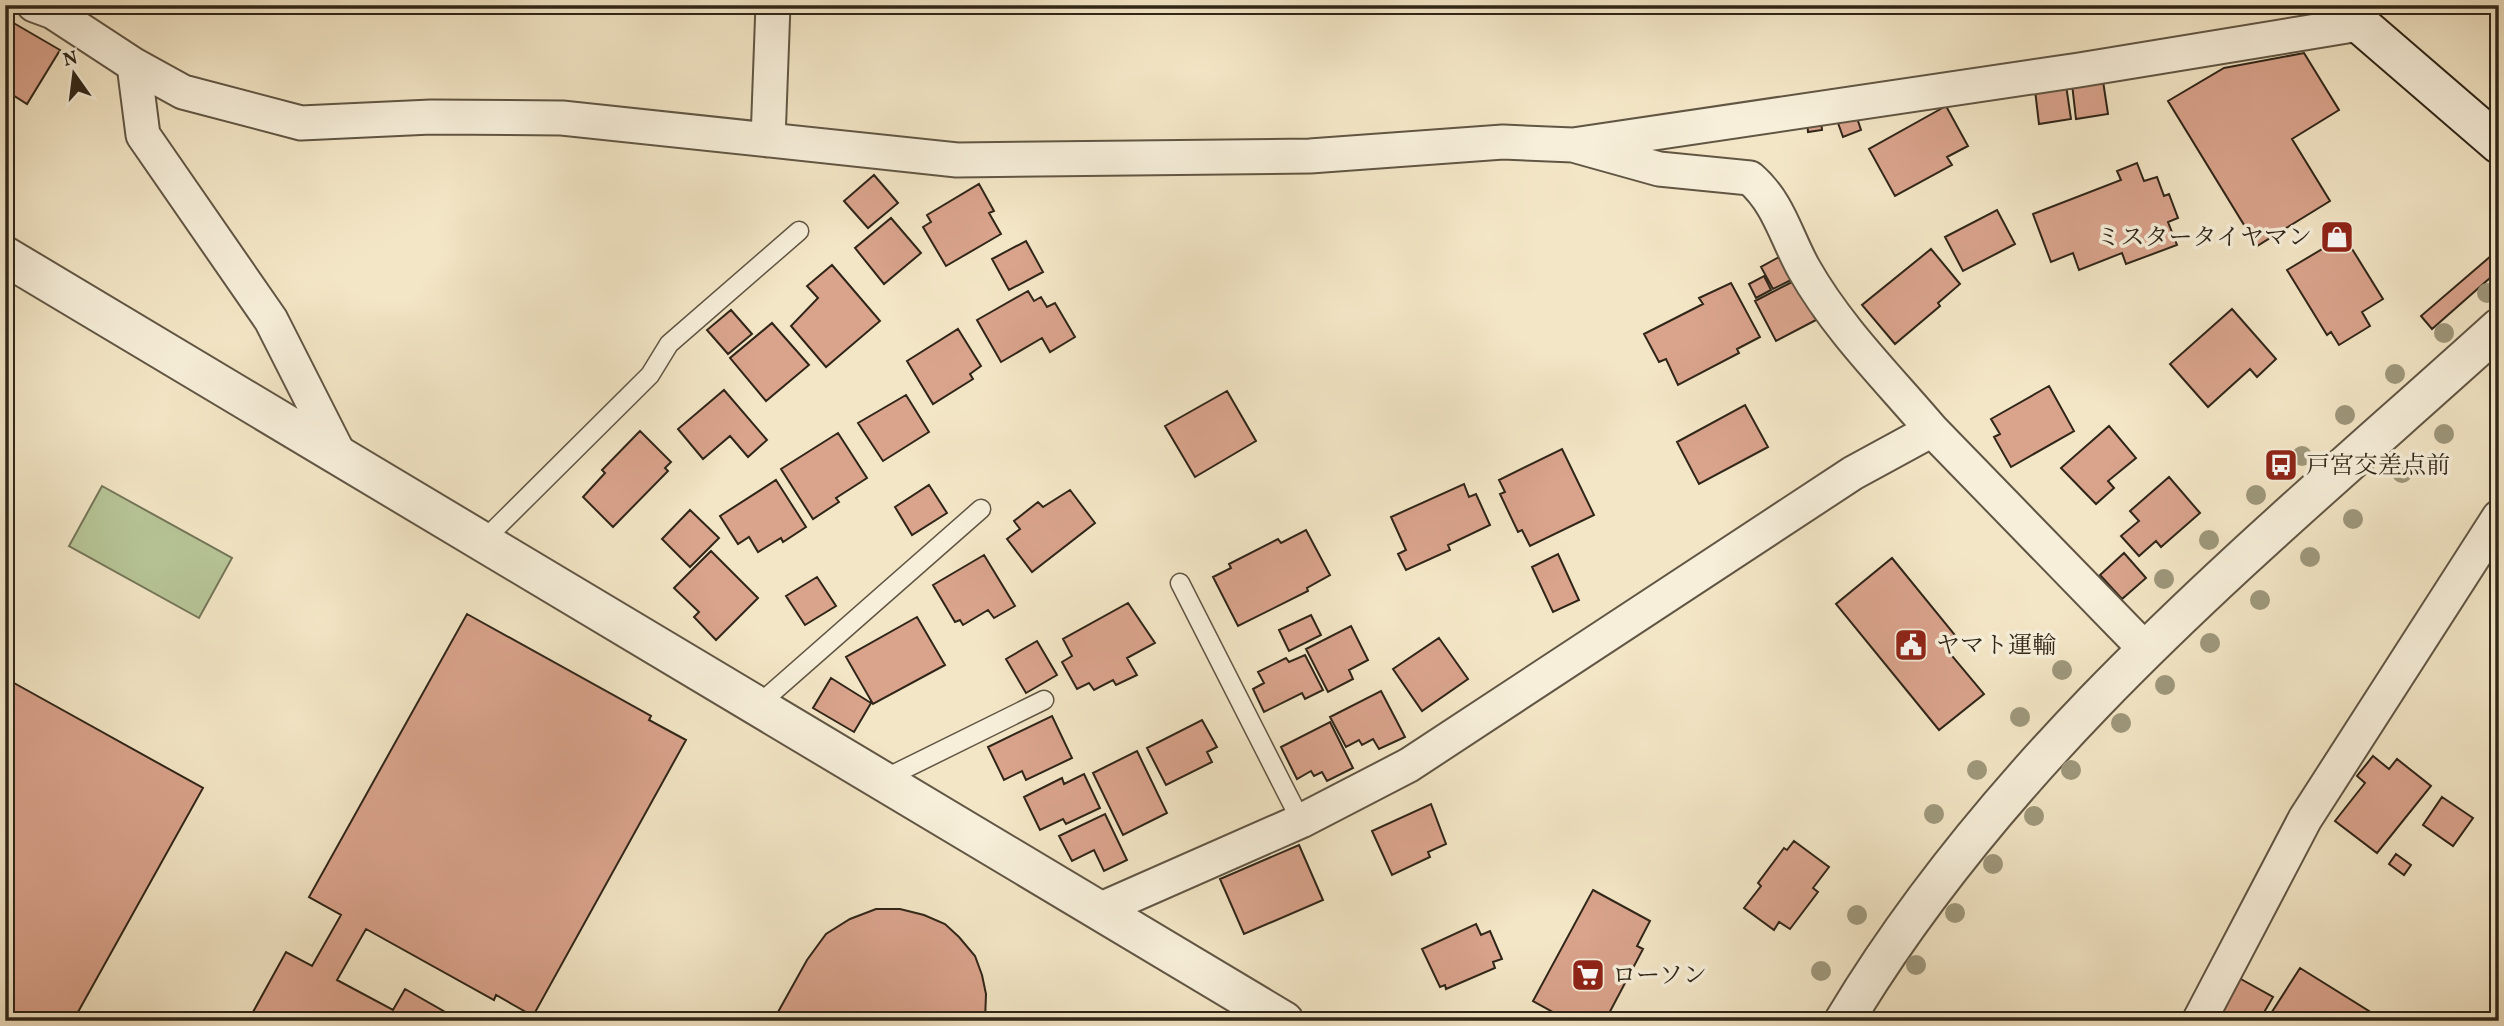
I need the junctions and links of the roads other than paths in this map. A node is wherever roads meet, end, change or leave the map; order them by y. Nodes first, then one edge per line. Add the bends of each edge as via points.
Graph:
1 (34, 5) edge
2 (773, 5) edge
3 (2348, 15) edge
4 (134, 65) junction
5 (768, 139) junction
6 (2499, 144) edge
7 (1573, 145) junction
8 (799, 231) dead end
9 (5, 256) edge
10 (2499, 328) edge
11 (1932, 430) junction
12 (342, 460) junction
13 (981, 509) dead end
14 (2499, 517) edge
15 (482, 542) junction
16 (1180, 583) dead end
17 (2145, 649) junction
18 (1044, 701) dead end
19 (758, 705) junction
20 (882, 780) junction
21 (1301, 821) junction
22 (1099, 910) junction
23 (1284, 1021) edge
24 (1844, 1021) edge
25 (2199, 1021) edge

1 - 4 street via 53,12
2 - 5 street
3 - 6 street
3 - 7 street via 2080,71
4 - 5 street via 183,92 301,123 431,117 562,118
4 - 12 street via 143,135 271,320
5 - 7 street via 957,160 1310,156 1503,142
7 - 11 street via 1659,169 1750,178 1774,204 1804,269 1842,326
8 - 15 lane via 669,344 650,375
9 - 12 street
10 - 17 street
11 - 17 street
11 - 21 street via 1853,473 1409,765
12 - 15 street
13 - 19 lane
14 - 25 street via 2305,819
15 - 19 street
16 - 21 lane
17 - 24 street via 2008,794 1943,875
18 - 20 lane
19 - 20 street
20 - 22 street
21 - 22 street
22 - 23 street

